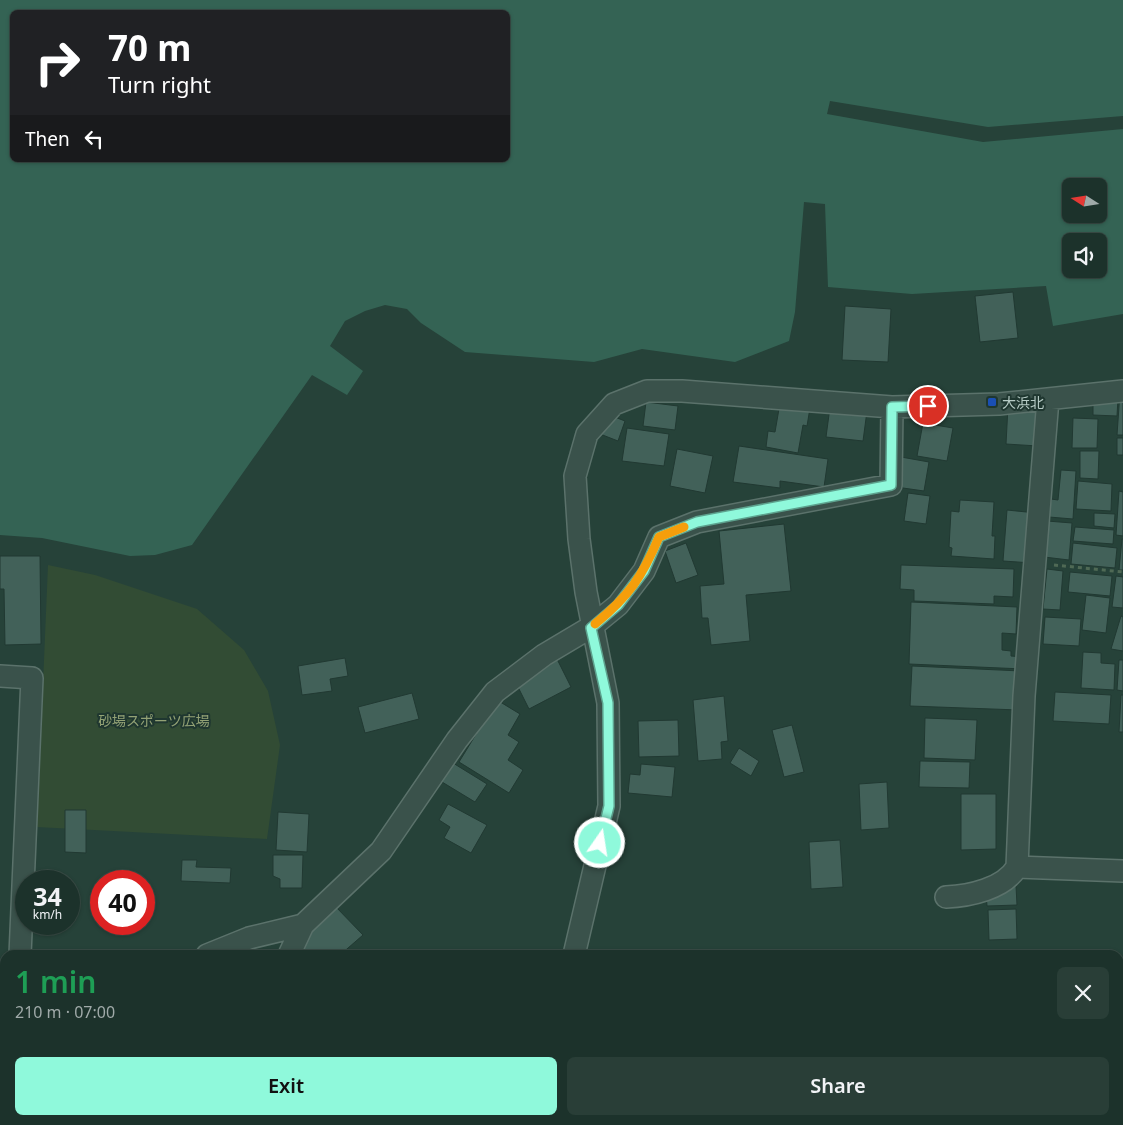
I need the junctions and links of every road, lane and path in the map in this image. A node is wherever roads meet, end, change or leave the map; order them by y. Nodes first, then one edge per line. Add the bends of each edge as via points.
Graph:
1 (1123, 391) edge
2 (1048, 399) junction
3 (892, 407) junction
4 (1036, 563) junction
5 (1123, 572) edge
6 (591, 628) junction
7 (0, 676) edge
8 (1017, 867) junction
9 (1123, 872) edge
10 (946, 898) dead end
11 (303, 925) junction
12 (20, 950) edge
13 (219, 950) edge
14 (291, 950) edge
15 (575, 950) edge

1 - 2 street
2 - 3 street
2 - 4 street
3 - 6 street via 891,485 697,522 659,537 644,571 618,605
3 - 6 street via 682,391 646,391 614,404 587,434 575,476 579,539
4 - 5 path
4 - 8 street via 1024,696
6 - 11 street via 544,655 495,692 457,740 381,851
6 - 15 street via 608,703 609,806
7 - 12 street via 32,678
8 - 9 street
8 - 10 street via 1011,876 969,896
11 - 13 street via 249,938
11 - 14 street

